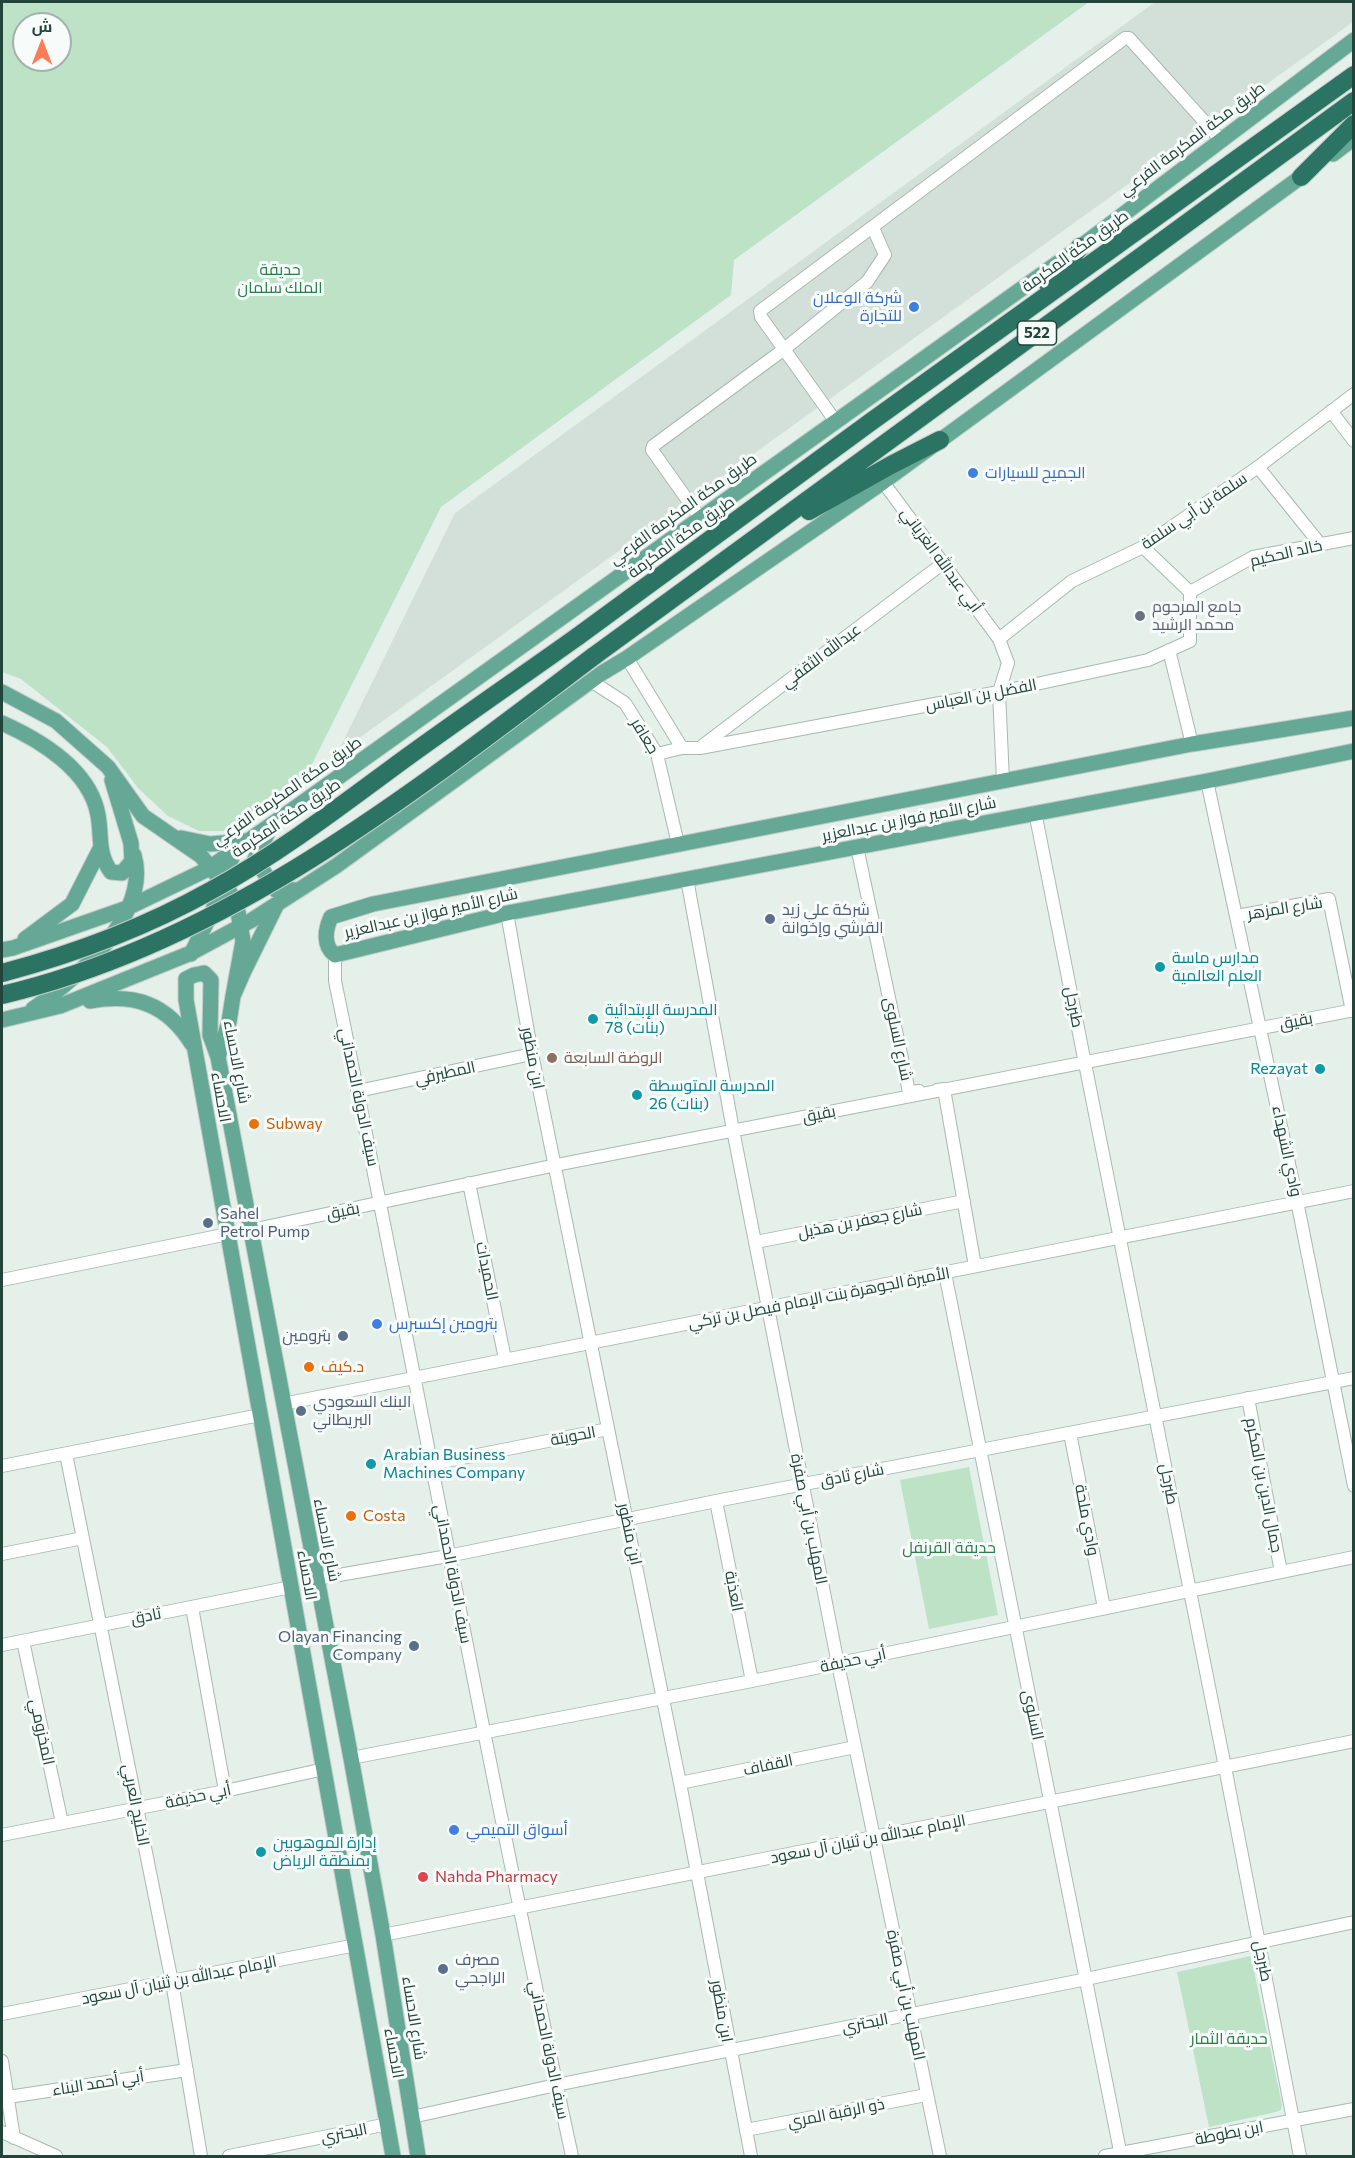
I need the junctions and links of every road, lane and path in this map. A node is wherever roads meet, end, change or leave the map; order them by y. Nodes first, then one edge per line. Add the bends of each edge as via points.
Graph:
1 (1353, 40) edge
2 (1353, 75) edge
3 (1353, 101) edge
4 (1353, 124) edge
5 (1353, 138) edge
6 (1221, 140) junction
7 (1301, 177) junction
8 (873, 228) junction
9 (1080, 247) junction
10 (783, 350) junction
11 (1353, 394) edge
12 (1331, 411) junction
13 (872, 421) junction
14 (836, 422) junction
15 (940, 440) junction
16 (1353, 441) edge
17 (1258, 467) junction
18 (883, 482) junction
19 (700, 519) junction
20 (1353, 538) edge
21 (1320, 544) junction
22 (1143, 547) junction
23 (720, 564) junction
24 (942, 564) junction
25 (1190, 592) junction
26 (999, 639) junction
27 (1169, 650) junction
28 (627, 658) junction
29 (591, 681) junction
30 (2, 692) edge
31 (999, 692) junction
32 (1353, 718) edge
33 (2, 723) edge
34 (1192, 744) junction
35 (682, 747) junction
36 (700, 748) junction
37 (1353, 751) edge
38 (657, 754) junction
39 (99, 759) junction
40 (1003, 781) junction
41 (1207, 781) junction
42 (1035, 812) junction
43 (272, 824) junction
44 (175, 837) junction
45 (131, 843) junction
46 (678, 844) junction
47 (241, 845) junction
48 (856, 847) junction
49 (100, 849) junction
50 (210, 867) junction
51 (687, 879) junction
52 (223, 883) junction
53 (299, 890) junction
54 (278, 904) junction
55 (127, 908) junction
56 (507, 913) junction
57 (1237, 916) junction
58 (240, 926) junction
59 (7, 949) edge
60 (192, 952) junction
61 (335, 955) junction
62 (2, 973) edge
63 (186, 979) junction
64 (2, 995) edge
65 (234, 996) junction
66 (60, 1006) junction
67 (1353, 1011) edge
68 (25, 1014) junction
69 (2, 1020) edge
70 (1261, 1028) junction
71 (194, 1049) junction
72 (532, 1054) junction
73 (218, 1057) junction
74 (1085, 1064) junction
75 (944, 1089) junction
76 (358, 1091) junction
77 (733, 1130) junction
78 (556, 1165) junction
79 (469, 1183) junction
80 (1353, 1191) edge
81 (964, 1201) junction
82 (1297, 1201) junction
83 (380, 1204) junction
84 (251, 1230) junction
85 (228, 1234) junction
86 (1120, 1238) junction
87 (756, 1242) junction
88 (975, 1266) junction
89 (945, 1273) junction
90 (2, 1280) edge
91 (769, 1308) junction
92 (591, 1343) junction
93 (505, 1359) junction
94 (414, 1378) junction
95 (1353, 1378) edge
96 (1333, 1382) junction
97 (1248, 1398) junction
98 (284, 1404) junction
99 (260, 1415) junction
100 (1156, 1415) junction
101 (608, 1430) junction
102 (1070, 1433) junction
103 (980, 1450) junction
104 (66, 1454) junction
105 (432, 1464) junction
106 (2, 1466) edge
107 (802, 1484) junction
108 (1353, 1486) edge
109 (716, 1501) junction
110 (627, 1520) junction
111 (83, 1538) junction
112 (2, 1554) edge
113 (448, 1556) junction
114 (1353, 1557) edge
115 (1281, 1572) junction
116 (316, 1579) junction
117 (291, 1587) junction
118 (1190, 1590) junction
119 (192, 1607) junction
120 (1104, 1608) junction
121 (100, 1625) junction
122 (1014, 1626) junction
123 (23, 1641) junction
124 (2, 1645) edge
125 (838, 1664) junction
126 (753, 1681) junction
127 (663, 1698) junction
128 (485, 1733) junction
129 (1353, 1741) edge
130 (855, 1747) junction
131 (351, 1758) junction
132 (1225, 1767) junction
133 (324, 1769) junction
134 (680, 1783) junction
135 (225, 1791) junction
136 (1051, 1802) junction
137 (137, 1809) junction
138 (62, 1823) junction
139 (2, 1835) edge
140 (873, 1838) junction
141 (697, 1873) junction
142 (519, 1910) junction
143 (1353, 1922) edge
144 (383, 1935) junction
145 (1259, 1941) junction
146 (356, 1946) junction
147 (1087, 1979) junction
148 (172, 1982) junction
149 (2, 2014) edge
150 (912, 2014) junction
151 (729, 2049) junction
152 (2, 2061) edge
153 (187, 2070) junction
154 (556, 2085) junction
155 (927, 2095) junction
156 (8, 2097) junction
157 (1353, 2109) edge
158 (412, 2117) junction
159 (1293, 2120) junction
160 (388, 2124) junction
161 (746, 2130) junction
162 (2, 2132) edge
163 (14, 2138) junction
164 (1121, 2155) edge
165 (56, 2157) edge
166 (201, 2157) edge
167 (229, 2157) edge
168 (393, 2157) edge
169 (418, 2157) edge
170 (572, 2157) edge
171 (751, 2157) edge
172 (940, 2157) edge
173 (1105, 2157) edge
174 (1300, 2157) edge

1 - 6 main road, طريق مكة المكرمة الفرعي
2 - 13 highway, طريق مكة المكرمة / 522
3 - 23 highway, 522
4 - 7 highway
5 - 7 main road
6 - 8 street via 1125,38
6 - 9 main road, طريق مكة المكرمة الفرعي
7 - 15 main road
8 - 10 street via 885,255 867,282
8 - 10 street via 760,311
9 - 13 highway via 1054,279
9 - 14 main road, طريق مكة المكرمة الفرعي
10 - 14 street
10 - 19 street via 653,446 652,450
11 - 12 street, سلمة بن أبي سلمة
12 - 16 street
12 - 17 street, سلمة بن أبي سلمة
13 - 62 highway, طريق مكة المكرمة / 522, bridge via 275,854 172,910 64,955
14 - 19 main road, طريق مكة المكرمة الفرعي
15 - 18 main road
15 - 23 highway
17 - 21 street
17 - 22 street, سلمة بن أبي سلمة
18 - 24 street, أبي عبدالله الغرياني
18 - 28 main road
19 - 43 main road, طريق مكة المكرمة الفرعي
20 - 21 street, خالد الحكيم
21 - 25 street, خالد الحكيم via 1253,557
22 - 25 street
22 - 26 street, سلمة بن أبي سلمة via 1072,580
23 - 64 highway, 522, bridge via 440,772 284,874 192,927 71,975
24 - 26 street, أبي عبدالله الغرياني
24 - 36 street, عبدالله الثقفي
25 - 27 street, الفضل بن العباس via 1190,640
26 - 31 street via 1008,663
27 - 31 street, الفضل بن العباس via 1148,660
27 - 34 street
28 - 29 main road
28 - 35 street
29 - 38 street, جعافر via 625,703
29 - 53 main road
30 - 39 main road via 56,721
31 - 36 street, الفضل بن العباس
31 - 40 street
32 - 34 main road, شارع الأمير فواز بن عبدالعزير
33 - 49 main road via 29,735 70,766 93,798
34 - 40 main road, شارع الأمير فواز بن عبدالعزير
35 - 36 street, الفضل بن العباس
35 - 38 street, الفضل بن العباس
37 - 41 main road, شارع الأمير فواز بن عبدالعزير
38 - 46 street, جعافر
39 - 44 main road via 143,816
39 - 45 main road via 111,779
40 - 46 main road, شارع الأمير فواز بن عبدالعزير
41 - 42 main road, شارع الأمير فواز بن عبدالعزير
41 - 57 street, وادي الشهداء
42 - 48 main road, شارع الأمير فواز بن عبدالعزير
42 - 74 street, طبرجل
43 - 47 main road, طريق مكة المكرمة الفرعي
43 - 53 main road via 255,859 276,890
44 - 47 main road
44 - 50 main road
45 - 49 main road via 132,861 122,873 111,872
45 - 55 main road via 137,865
46 - 61 main road, شارع الأمير فواز بن عبدالعزير via 373,904 331,917 327,944
47 - 50 main road, طريق مكة المكرمة الفرعي
47 - 52 main road
48 - 51 main road, شارع الأمير فواز بن عبدالعزير
48 - 75 street, شارع السلوى via 909,1092
49 - 59 main road via 72,904
50 - 52 main road
50 - 55 main road, طريق مكة المكرمة الفرعي
51 - 56 main road, شارع الأمير فواز بن عبدالعزير
51 - 77 street, المهلب بن أبي صفرة
52 - 58 main road via 229,890
52 - 60 main road
53 - 54 main road
54 - 58 main road
54 - 65 main road
55 - 59 main road, طريق مكة المكرمة الفرعي
55 - 68 main road via 110,939 92,960 61,989
56 - 61 main road, شارع الأمير فواز بن عبدالعزير
56 - 72 street, ابن منظور
57 - 67 street, شارع المزهر via 1329,899
57 - 70 street, وادي الشهداء
58 - 60 main road
58 - 65 main road via 243,941
60 - 63 main road
60 - 66 main road
61 - 76 street, سيف الدولة الحمداني via 335,981
63 - 71 main road, الاحساء
63 - 73 main road, شارع الاحساء via 204,973 211,980 210,1035
65 - 73 main road
66 - 68 main road
66 - 71 main road via 104,998 133,999 163,1012 183,1031
67 - 70 street, بقيق
68 - 69 main road
70 - 74 street, بقيق
70 - 82 street, وادي الشهداء
71 - 85 main road, الاحساء
72 - 76 street, المطيرفي
72 - 78 street, ابن منظور
73 - 84 main road, شارع الاحساء
74 - 75 street, بقيق
74 - 86 street, طبرجل
75 - 77 street, بقيق
75 - 81 street
76 - 83 street, سيف الدولة الحمداني
77 - 78 street, بقيق
77 - 87 street, المهلب بن أبي صفرة
78 - 79 street, بقيق
78 - 92 street, ابن منظور
79 - 83 street, بقيق
79 - 93 street, الحميدات
80 - 82 street, الأميرة الجوهرة بنت الإمام فيصل بن تركي
81 - 87 street, شارع جعفر بن هذيل
81 - 88 street
82 - 86 street, الأميرة الجوهرة بنت الإمام فيصل بن تركي
82 - 96 street, وادي الشهداء
83 - 84 street, بقيق
83 - 94 street, سيف الدولة الحمداني
84 - 98 main road, شارع الاحساء
85 - 90 street
85 - 99 main road, الاحساء
86 - 88 street, الأميرة الجوهرة بنت الإمام فيصل بن تركي
86 - 100 street, طبرجل
87 - 91 street, المهلب بن أبي صفرة
88 - 89 street, الأميرة الجوهرة بنت الإمام فيصل بن تركي
89 - 91 street, الأميرة الجوهرة بنت الإمام فيصل بن تركي
89 - 103 street, السلوى
91 - 92 street, الأميرة الجوهرة بنت الإمام فيصل بن تركي
91 - 107 street, المهلب بن أبي صفرة
92 - 93 street, الأميرة الجوهرة بنت الإمام فيصل بن تركي
92 - 101 street, ابن منظور
93 - 94 street, الأميرة الجوهرة بنت الإمام فيصل بن تركي
94 - 98 street, الأميرة الجوهرة بنت الإمام فيصل بن تركي
94 - 105 street, سيف الدولة الحمداني
95 - 96 street, شارع ثادق
96 - 97 street, شارع ثادق
96 - 108 street, وادي الشهداء
97 - 100 street, شارع ثادق
97 - 115 street, جمال الدين بن المكرم
98 - 116 main road, شارع الاحساء
99 - 104 street
99 - 117 main road, الاحساء
100 - 102 street, شارع ثادق
100 - 118 street, طبرجل
101 - 105 street, الحويتة
101 - 110 street, ابن منظور
102 - 103 street, شارع ثادق
102 - 120 street, وادي ملحة
103 - 107 street, شارع ثادق
103 - 122 street, السلوى
104 - 106 street
104 - 111 street, الخليج العربي
105 - 113 street, سيف الدولة الحمداني
107 - 109 street, شارع ثادق
107 - 125 street, المهلب بن أبي صفرة
109 - 110 street, شارع ثادق
109 - 126 street, العذبة
110 - 113 street, شارع ثادق
110 - 127 street, ابن منظور
111 - 112 street
111 - 121 street, الخليج العربي
113 - 116 street, شارع ثادق
113 - 128 street, سيف الدولة الحمداني
114 - 115 street, أبي حذيفة
115 - 118 street, أبي حذيفة
116 - 131 main road, شارع الاحساء
117 - 119 street, ثادق
117 - 133 main road, الاحساء
118 - 120 street, أبي حذيفة
118 - 132 street, طبرجل
119 - 121 street, ثادق
119 - 135 street
120 - 122 street, أبي حذيفة
121 - 123 street, ثادق
121 - 137 street, الخليج العربي
122 - 125 street, أبي حذيفة
122 - 136 street, السلوى
123 - 124 street, ثادق
123 - 138 street, المخزومي
125 - 126 street, أبي حذيفة
125 - 130 street, المهلب بن أبي صفرة
126 - 127 street, أبي حذيفة
127 - 128 street, أبي حذيفة
127 - 134 street, ابن منظور
128 - 131 street, أبي حذيفة
128 - 142 street, سيف الدولة الحمداني
129 - 132 street, الإمام عبدالله بن ثنيان آل سعود
130 - 134 street, القفاف
130 - 140 street, المهلب بن أبي صفرة
131 - 144 main road, شارع الاحساء
132 - 136 street, الإمام عبدالله بن ثنيان آل سعود
132 - 145 street, طبرجل
133 - 135 street, أبي حذيفة
133 - 146 main road, الاحساء
134 - 141 street, ابن منظور
135 - 137 street, أبي حذيفة
136 - 140 street, الإمام عبدالله بن ثنيان آل سعود
136 - 147 street, السلوى
137 - 138 street, أبي حذيفة
137 - 148 street, الخليج العربي
138 - 139 street, أبي حذيفة
140 - 141 street, الإمام عبدالله بن ثنيان آل سعود
140 - 150 street, المهلب بن أبي صفرة
141 - 142 street, الإمام عبدالله بن ثنيان آل سعود
141 - 151 street, ابن منظور
142 - 144 street, الإمام عبدالله بن ثنيان آل سعود
142 - 154 street, سيف الدولة الحمداني
143 - 145 street, البحتري
144 - 158 main road, شارع الاحساء
145 - 147 street, البحتري
145 - 159 street, طبرجل
146 - 148 street, الإمام عبدالله بن ثنيان آل سعود
146 - 160 main road, الاحساء
147 - 150 street, البحتري
147 - 164 street, السلوى
148 - 149 street, الإمام عبدالله بن ثنيان آل سعود
148 - 153 street, الخليج العربي
150 - 151 street, البحتري
150 - 155 street, المهلب بن أبي صفرة
151 - 154 street, البحتري
151 - 161 street, ابن منظور
152 - 156 street
153 - 156 street, أبي أحمد البناء
153 - 166 street, الخليج العربي
154 - 158 street, البحتري
154 - 170 street, سيف الدولة الحمداني
155 - 161 street, ذو الرقبة المري
155 - 172 street, المهلب بن أبي صفرة
156 - 163 street
157 - 159 street, ابن بطوطة
158 - 169 main road, شارع الاحساء
159 - 164 street, ابن بطوطة
159 - 174 street, طبرجل
160 - 167 street, البحتري
160 - 168 main road, الاحساء
161 - 171 street, ابن منظور
162 - 163 street
163 - 165 street
164 - 173 street, ابن بطوطة

